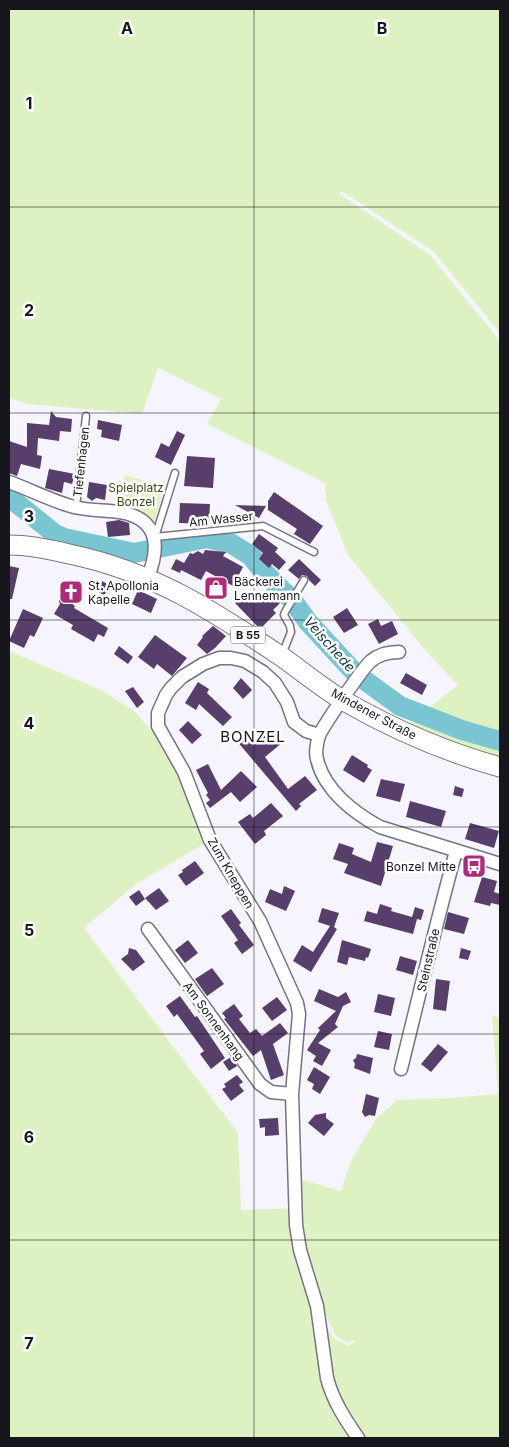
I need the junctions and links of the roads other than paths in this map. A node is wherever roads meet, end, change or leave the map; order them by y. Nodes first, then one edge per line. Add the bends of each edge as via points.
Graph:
1 (86, 416) dead end
2 (175, 473) dead end
3 (9, 482) edge
4 (76, 507) junction
5 (155, 540) junction
6 (9, 545) edge
7 (314, 552) dead end
8 (151, 569) junction
9 (304, 580) dead end
10 (399, 652) dead end
11 (281, 657) junction
12 (342, 700) junction
13 (319, 735) junction
14 (500, 767) edge
15 (456, 851) junction
16 (500, 864) edge
17 (148, 929) dead end
18 (401, 1069) dead end
19 (292, 1094) junction
20 (358, 1438) edge

1 - 4 lane, Tiefenhagen
2 - 5 lane
3 - 4 street, Tiefenhagen
4 - 5 street, Tiefenhagen via 135,517 152,529
5 - 7 lane, Am Wasser via 263,526
5 - 8 street
6 - 8 main road, Mindener Straße / B 55 via 51,550 116,566
8 - 11 main road, Mindener Straße / B 55 via 180,592
9 - 11 lane via 284,615 291,632
10 - 12 street via 388,652 371,660
11 - 12 main road, Mindener Straße / B 55
12 - 13 street
12 - 14 main road, Mindener Straße / B 55 via 400,731
13 - 15 street via 316,757 322,774 348,805 380,827
13 - 19 street, Zum Kneppen via 294,722 287,702 263,672 245,661 231,658 219,658 203,664 182,677 170,688 158,713 158,726 184,772 210,840 260,922 295,997 299,1014
15 - 16 street
15 - 18 street, Steinstraße
17 - 19 street, Am Sonnenhang via 260,1084 272,1092
19 - 20 street, Zum Kneppen via 296,1224 300,1250 317,1306 327,1378 336,1403

